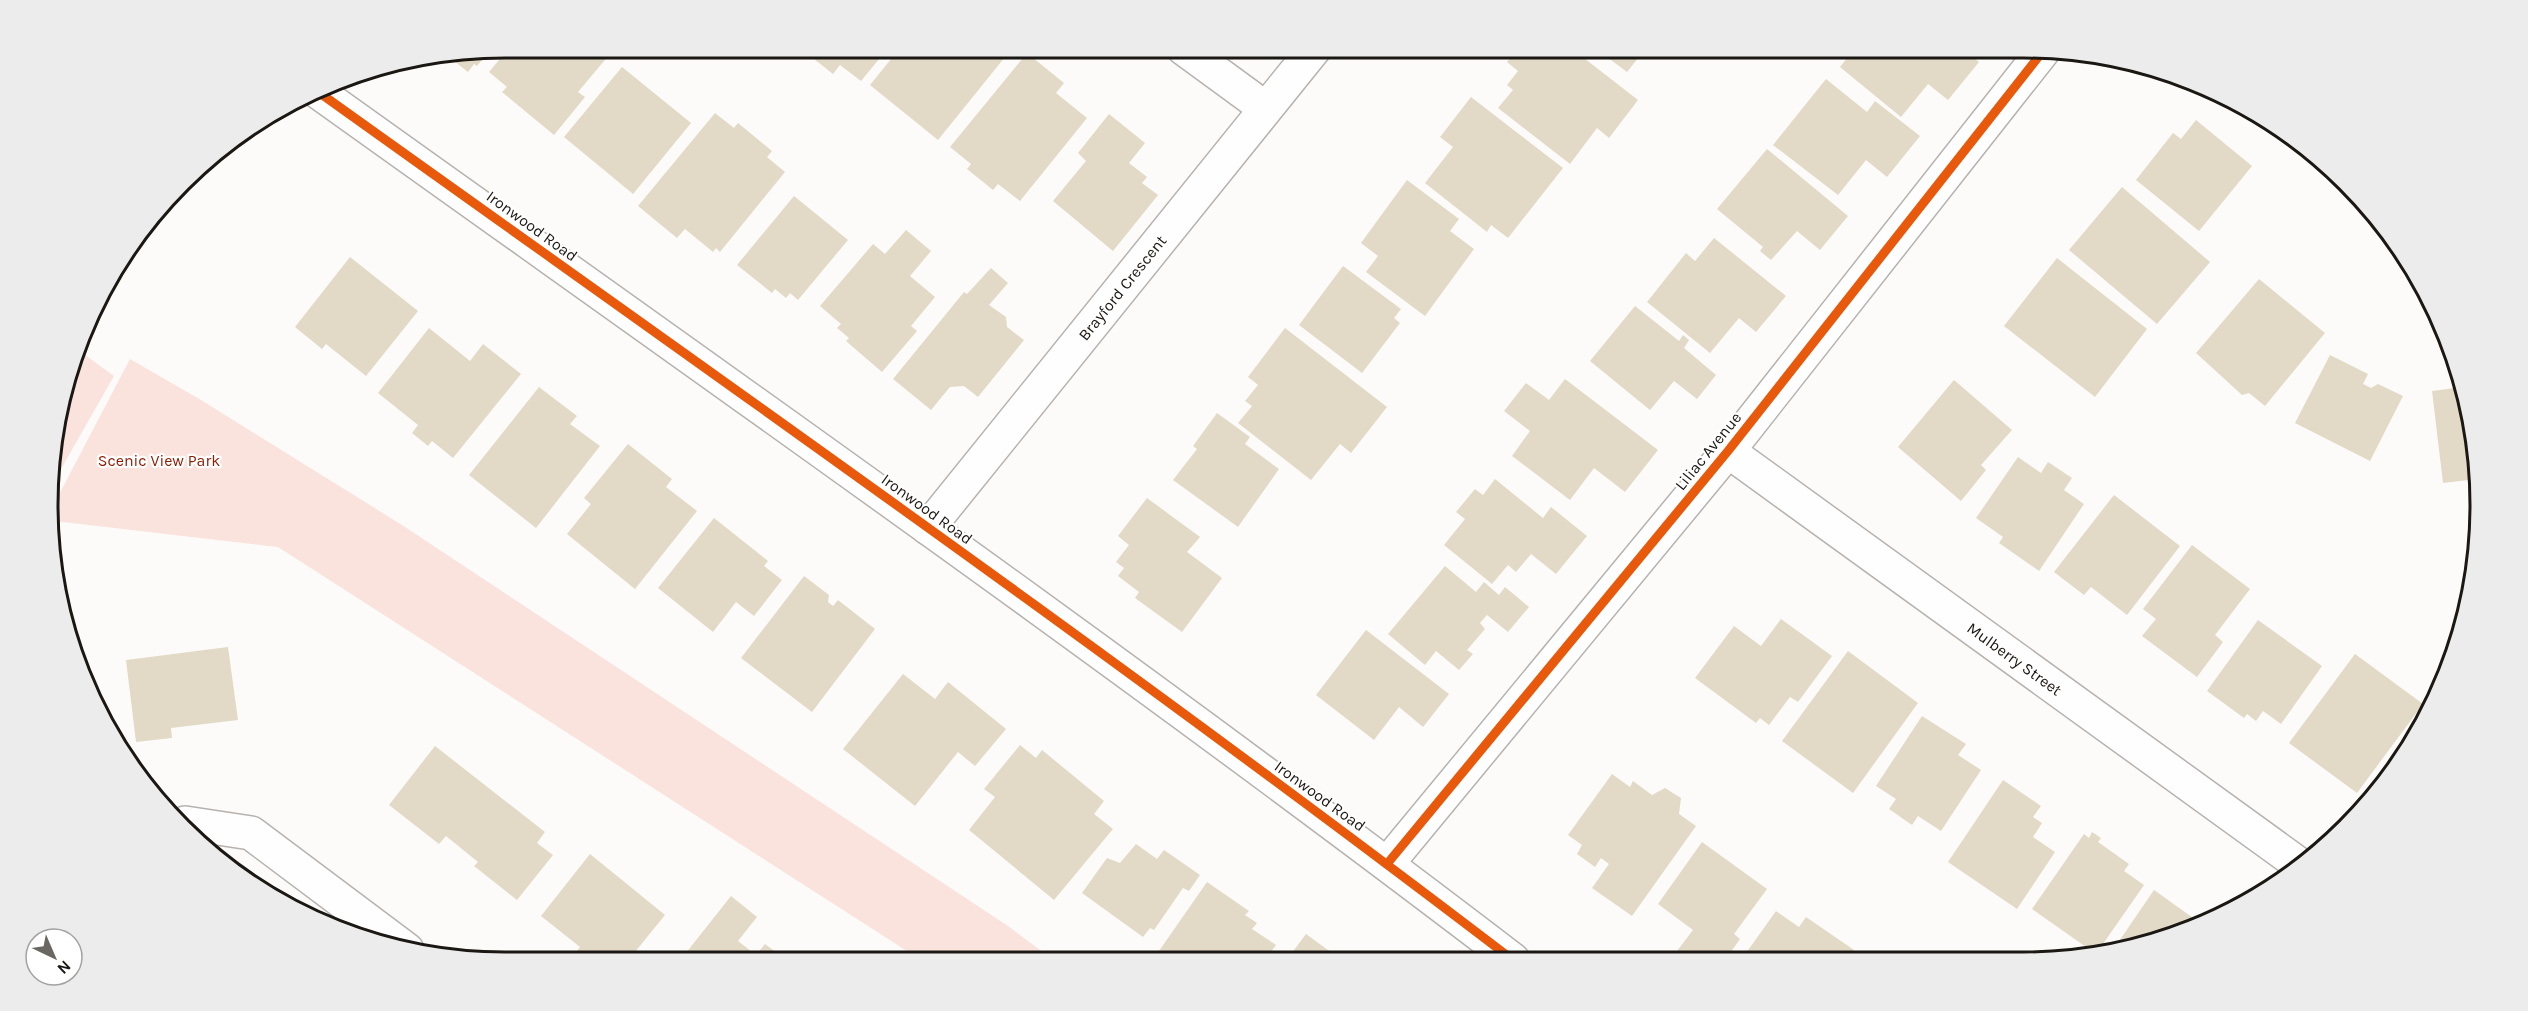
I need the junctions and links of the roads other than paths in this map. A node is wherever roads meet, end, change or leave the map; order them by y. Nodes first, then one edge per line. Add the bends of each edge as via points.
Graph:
1 (1197, 58) edge
2 (1307, 58) edge
3 (2037, 59) edge
4 (325, 97) edge
5 (1265, 108) junction
6 (1728, 451) junction
7 (928, 528) junction
8 (191, 824) edge
9 (2293, 861) edge
10 (1387, 864) junction
11 (389, 937) edge
12 (1502, 952) edge

1 - 5 street
2 - 5 street, Brayford Crescent
3 - 6 street, Liliac Avenue
4 - 7 street, Ironwood Road
5 - 7 street, Brayford Crescent
6 - 9 street, Mulberry Street
6 - 10 street, Liliac Avenue
7 - 10 street, Ironwood Road
8 - 11 street via 251,833
10 - 12 street, Ironwood Road

